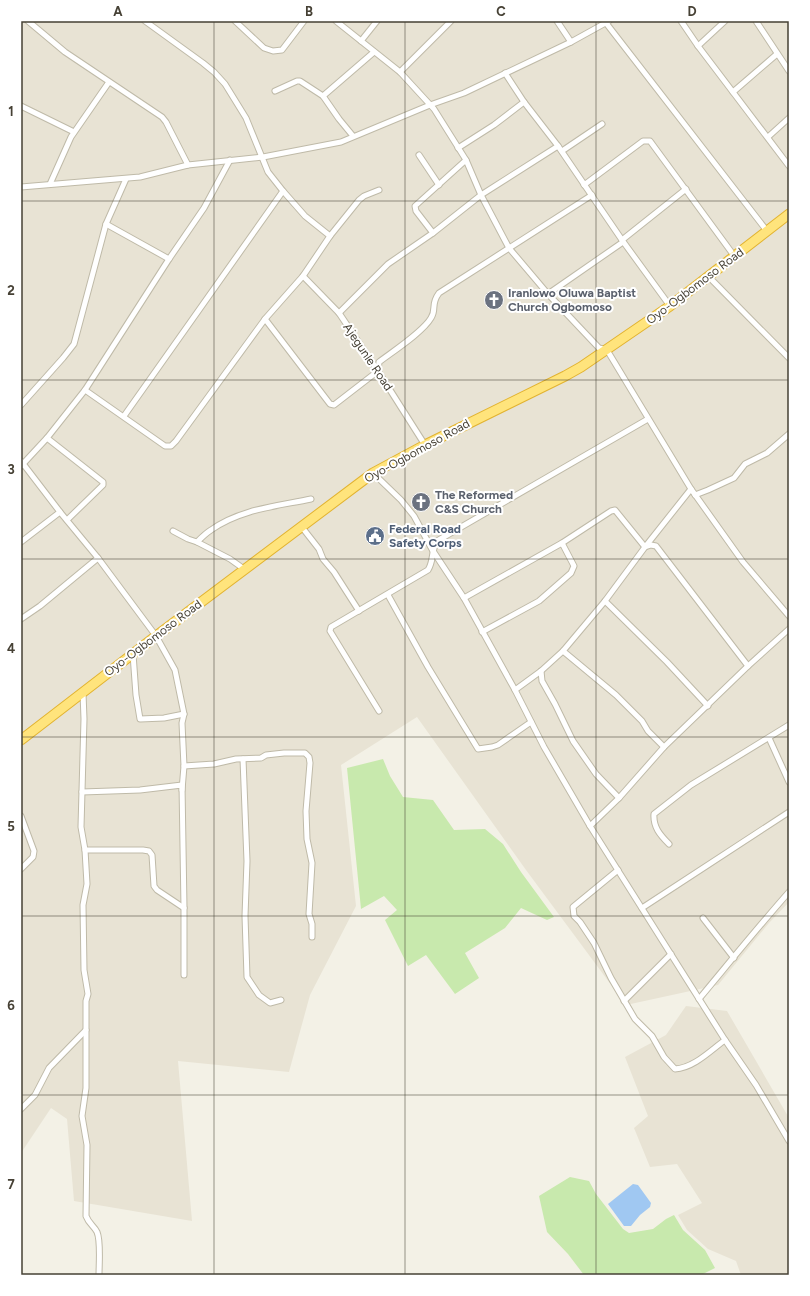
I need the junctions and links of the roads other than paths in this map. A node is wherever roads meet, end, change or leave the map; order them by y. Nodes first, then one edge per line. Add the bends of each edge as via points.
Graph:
1 (28, 21) edge
2 (145, 21) edge
3 (235, 21) edge
4 (304, 21) edge
5 (336, 21) edge
6 (377, 21) edge
7 (451, 21) edge
8 (557, 21) edge
9 (681, 21) edge
10 (725, 21) edge
11 (756, 21) edge
12 (608, 22) edge
13 (361, 41) junction
14 (571, 42) junction
15 (698, 46) junction
16 (374, 52) junction
17 (777, 54) junction
18 (789, 71) edge
19 (400, 72) junction
20 (505, 73) junction
21 (109, 82) junction
22 (275, 91) dead end
23 (734, 92) junction
24 (323, 96) junction
25 (524, 102) junction
26 (430, 105) junction
27 (21, 106) edge
28 (789, 118) edge
29 (602, 124) dead end
30 (74, 132) junction
31 (353, 136) junction
32 (768, 137) junction
33 (558, 146) junction
34 (458, 148) junction
35 (562, 151) junction
36 (418, 155) dead end
37 (263, 157) junction
38 (230, 160) junction
39 (466, 160) junction
40 (188, 165) junction
41 (789, 166) edge
42 (126, 179) junction
43 (50, 184) junction
44 (439, 185) junction
45 (584, 185) junction
46 (21, 187) edge
47 (686, 189) junction
48 (379, 190) dead end
49 (283, 191) junction
50 (481, 195) junction
51 (592, 196) junction
52 (789, 214) edge
53 (106, 224) junction
54 (768, 231) junction
55 (433, 233) junction
56 (330, 236) junction
57 (622, 240) junction
58 (508, 248) junction
59 (735, 257) junction
60 (169, 259) junction
61 (303, 276) junction
62 (708, 276) junction
63 (548, 294) junction
64 (670, 306) junction
65 (339, 313) junction
66 (265, 319) junction
67 (607, 350) junction
68 (789, 358) edge
69 (378, 371) junction
70 (85, 390) junction
71 (21, 405) edge
72 (124, 416) junction
73 (648, 419) junction
74 (789, 434) edge
75 (47, 438) junction
76 (425, 445) junction
77 (22, 464) edge
78 (373, 473) junction
79 (691, 489) junction
80 (695, 495) junction
81 (311, 499) dead end
82 (60, 512) junction
83 (67, 520) junction
84 (301, 526) junction
85 (173, 530) dead end
86 (21, 542) edge
87 (197, 542) junction
88 (562, 543) junction
89 (645, 547) junction
90 (433, 551) junction
91 (98, 558) junction
92 (244, 569) junction
93 (388, 595) junction
94 (464, 598) junction
95 (606, 601) junction
96 (359, 611) junction
97 (789, 616) edge
98 (21, 619) edge
99 (789, 629) edge
100 (482, 632) junction
101 (156, 636) junction
102 (562, 651) junction
103 (133, 653) junction
104 (748, 666) junction
105 (541, 670) junction
106 (515, 690) junction
107 (83, 692) junction
108 (708, 706) junction
109 (379, 711) dead end
110 (184, 714) junction
111 (531, 722) junction
112 (789, 725) edge
113 (23, 735) edge
114 (769, 738) junction
115 (664, 747) junction
116 (243, 759) junction
117 (184, 766) junction
118 (789, 782) edge
119 (182, 790) junction
120 (82, 792) junction
121 (619, 798) junction
122 (789, 812) edge
123 (21, 816) edge
124 (590, 826) junction
125 (669, 844) dead end
126 (85, 850) junction
127 (21, 869) edge
128 (618, 870) junction
129 (789, 892) edge
130 (184, 908) junction
131 (642, 908) junction
132 (703, 918) dead end
133 (312, 937) dead end
134 (671, 954) junction
135 (734, 958) junction
136 (184, 975) dead end
137 (699, 999) junction
138 (281, 1000) dead end
139 (624, 1001) junction
140 (86, 1030) junction
141 (725, 1040) junction
142 (21, 1109) edge
143 (789, 1141) edge
144 (99, 1275) edge

1 - 21 street via 65,52
2 - 37 street via 203,63 225,84 246,118
3 - 4 street via 264,48 273,51 282,50
5 - 13 street
6 - 13 street
7 - 19 street
8 - 14 street
9 - 15 street
10 - 15 street
11 - 17 street
12 - 14 street
12 - 54 street
13 - 16 street
14 - 20 street
15 - 23 street
16 - 19 street
16 - 24 street
17 - 18 street
17 - 23 street
19 - 26 street
20 - 25 street
20 - 26 street via 464,93
21 - 30 street
21 - 40 street via 162,117
22 - 24 street via 300,81
23 - 32 street
24 - 31 street
25 - 33 street
25 - 34 street
26 - 31 street
26 - 34 street
27 - 30 street
28 - 32 street
29 - 35 street
30 - 43 street
31 - 37 street via 341,142
32 - 41 street
33 - 35 street
33 - 50 street
34 - 39 street
35 - 45 street
36 - 44 street
37 - 38 street
37 - 49 street via 268,172
38 - 40 street
38 - 60 street via 204,208
39 - 44 street
39 - 50 street
40 - 42 street
42 - 43 street
42 - 53 street
43 - 46 street
44 - 55 street via 415,206
45 - 47 street via 644,141 650,141
45 - 51 street
47 - 57 street
47 - 59 street
48 - 56 street via 359,200
49 - 56 street via 305,216
49 - 72 street
50 - 55 street
50 - 58 street
51 - 57 street
51 - 58 street
52 - 54 highway, Oyo-Ogbomoso Road
53 - 60 street
53 - 71 street via 74,344
54 - 59 highway, Oyo-Ogbomoso Road
55 - 65 street via 381,269
56 - 61 street
57 - 63 street via 623,242
57 - 64 street
58 - 63 street
58 - 69 street via 439,293 435,298 434,312 430,320 378,362
59 - 62 highway, Oyo-Ogbomoso Road
60 - 70 street
61 - 65 street, Ajegunle Road
61 - 66 street
62 - 64 highway, Oyo-Ogbomoso Road
62 - 68 street
63 - 67 street via 599,348
64 - 67 highway, Oyo-Ogbomoso Road
65 - 69 street, Ajegunle Road
66 - 69 street via 330,404 338,403
66 - 72 street via 171,446 165,446
67 - 73 street
67 - 76 highway, Oyo-Ogbomoso Road via 565,376
69 - 76 street, Ajegunle Road
70 - 72 street
70 - 75 street
73 - 79 street
73 - 90 street via 437,541
74 - 80 street via 767,452 745,464 734,478
75 - 77 street
75 - 83 street via 103,482
76 - 78 highway, Oyo-Ogbomoso Road
77 - 82 street
78 - 84 highway, Oyo-Ogbomoso Road
78 - 90 street via 414,516
79 - 80 street
79 - 89 street
80 - 97 street via 743,562
81 - 87 street via 258,509 230,519 211,529
82 - 83 street
82 - 86 street
83 - 91 street
84 - 92 highway, Oyo-Ogbomoso Road
84 - 96 street
85 - 87 street
87 - 92 street
88 - 89 street via 615,510
88 - 94 street
88 - 100 street via 574,566 570,573 539,601
89 - 95 street
89 - 104 street via 656,546
90 - 93 street via 432,565 428,570
90 - 94 street
91 - 98 street
91 - 101 street
92 - 101 highway, Oyo-Ogbomoso Road
93 - 96 street
93 - 111 street via 478,749 498,745
94 - 100 street
95 - 102 street
95 - 108 street
96 - 109 street via 331,627 330,631
99 - 104 street
100 - 106 street
101 - 103 highway, Oyo-Ogbomoso Road
101 - 110 street via 175,670
102 - 105 street
102 - 115 street via 616,695
103 - 107 highway, Oyo-Ogbomoso Road
103 - 110 street via 140,719
104 - 108 street
105 - 106 street
105 - 121 street via 542,681 573,741 596,774
106 - 111 street
107 - 113 highway, Oyo-Ogbomoso Road
107 - 120 street
108 - 115 street
110 - 117 street
111 - 124 street
112 - 114 street
114 - 118 street
114 - 125 street via 691,786 654,814 653,822 659,834
115 - 121 street
116 - 117 street
116 - 133 street via 284,753 305,753 309,757 306,811 312,863 309,914
116 - 138 street via 248,977 259,995 270,1003
117 - 119 street
119 - 120 street via 182,786
119 - 130 street
120 - 126 street via 81,827
121 - 124 street
122 - 131 street
123 - 127 street via 34,851 33,857
124 - 128 street
126 - 130 street via 149,851 152,855 154,886
126 - 140 street via 87,884 82,905 84,970 88,994
128 - 131 street
128 - 139 street via 573,906 572,910 594,943
129 - 135 street
130 - 136 street
131 - 134 street
132 - 135 street
134 - 137 street
134 - 139 street
135 - 137 street
137 - 141 street
139 - 141 street via 635,1019 675,1068 692,1064
140 - 142 street via 49,1068 35,1095
140 - 144 street via 86,1088 82,1116 87,1145 86,1216 98,1238
141 - 143 street via 756,1085

